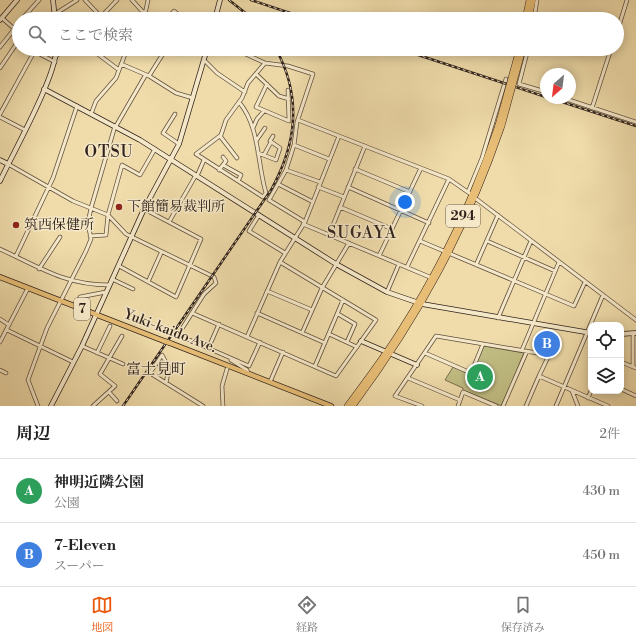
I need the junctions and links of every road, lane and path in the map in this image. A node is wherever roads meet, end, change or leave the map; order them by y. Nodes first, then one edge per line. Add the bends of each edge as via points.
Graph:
1 (17, 0) edge
2 (39, 0) edge
3 (53, 0) edge
4 (77, 0) edge
5 (85, 0) edge
6 (117, 0) edge
7 (132, 0) edge
8 (148, 0) edge
9 (220, 0) edge
10 (529, 0) edge
11 (533, 0) edge
12 (537, 0) edge
13 (628, 0) edge
14 (28, 12) edge
15 (54, 12) edge
16 (61, 12) edge
17 (96, 12) edge
18 (106, 12) edge
19 (144, 12) edge
20 (145, 12) edge
21 (217, 12) edge
22 (526, 12) edge
23 (530, 12) edge
24 (535, 12) edge
25 (624, 12) edge
26 (2, 16) edge
27 (12, 26) edge
28 (12, 31) edge
29 (0, 46) edge
30 (12, 50) edge
31 (32, 56) edge
32 (42, 56) edge
33 (56, 56) edge
34 (100, 56) edge
35 (124, 56) edge
36 (161, 56) edge
37 (205, 56) edge
38 (250, 56) edge
39 (517, 56) edge
40 (521, 56) edge
41 (526, 56) edge
42 (610, 56) edge
43 (204, 60) junction
44 (55, 62) junction
45 (265, 63) junction
46 (121, 64) junction
47 (0, 68) edge
48 (119, 70) junction
49 (256, 74) junction
50 (147, 76) junction
51 (506, 79) dead end
52 (267, 84) junction
53 (44, 89) junction
54 (288, 90) dead end
55 (540, 90) edge
56 (245, 92) junction
57 (192, 98) junction
58 (289, 99) junction
59 (239, 102) junction
60 (576, 102) edge
61 (77, 106) junction
62 (592, 108) junction
63 (264, 111) junction
64 (0, 114) edge
65 (91, 114) junction
66 (175, 114) dead end
67 (0, 117) edge
68 (298, 120) junction
69 (636, 122) edge
70 (115, 126) junction
71 (500, 126) junction
72 (253, 128) junction
73 (264, 128) dead end
74 (25, 130) junction
75 (220, 136) junction
76 (274, 136) dead end
77 (339, 136) junction
78 (256, 141) junction
79 (271, 142) junction
80 (179, 144) junction
81 (294, 145) junction
82 (365, 146) junction
83 (155, 148) junction
84 (258, 153) junction
85 (264, 155) junction
86 (223, 157) dead end
87 (237, 158) dead end
88 (172, 159) junction
89 (329, 159) junction
90 (0, 160) edge
91 (204, 160) junction
92 (8, 164) junction
93 (223, 165) junction
94 (421, 168) junction
95 (355, 169) junction
96 (219, 170) junction
97 (286, 170) junction
98 (196, 175) junction
99 (449, 179) junction
100 (0, 181) edge
101 (238, 181) junction
102 (320, 182) junction
103 (278, 184) junction
104 (49, 187) junction
105 (318, 187) junction
106 (348, 187) junction
107 (410, 192) junction
108 (472, 195) junction
109 (344, 197) junction
110 (313, 202) junction
111 (340, 207) junction
112 (91, 208) junction
113 (144, 209) junction
114 (401, 211) junction
115 (259, 215) junction
116 (498, 215) junction
117 (108, 216) junction
118 (169, 222) junction
119 (304, 223) junction
120 (429, 223) junction
121 (392, 229) junction
122 (330, 235) junction
123 (90, 236) junction
124 (60, 237) dead end
125 (132, 237) junction
126 (295, 237) junction
127 (420, 241) junction
128 (487, 241) junction
129 (531, 241) junction
130 (349, 243) junction
131 (0, 249) edge
132 (448, 252) junction
133 (161, 253) junction
134 (285, 253) junction
135 (16, 256) junction
136 (379, 256) junction
137 (524, 257) junction
138 (280, 262) junction
139 (559, 262) junction
140 (336, 264) junction
141 (399, 264) junction
142 (476, 265) junction
143 (119, 266) junction
144 (190, 267) junction
145 (407, 267) junction
146 (39, 269) junction
147 (555, 271) junction
148 (0, 277) edge
149 (432, 278) junction
150 (112, 279) junction
151 (71, 280) junction
152 (514, 281) junction
153 (148, 282) junction
154 (585, 282) junction
155 (109, 285) junction
156 (28, 288) junction
157 (322, 288) junction
158 (133, 290) dead end
159 (267, 291) junction
160 (106, 292) junction
161 (387, 292) junction
162 (545, 294) junction
163 (603, 295) junction
164 (343, 300) junction
165 (61, 301) junction
166 (420, 304) junction
167 (77, 307) junction
168 (312, 310) junction
169 (192, 313) junction
170 (258, 313) junction
171 (96, 314) junction
172 (338, 314) junction
173 (498, 318) junction
174 (0, 319) edge
175 (636, 320) edge
176 (593, 322) edge
177 (533, 323) junction
178 (219, 324) junction
179 (9, 325) junction
180 (110, 326) dead end
181 (7, 330) junction
182 (302, 333) junction
183 (588, 333) edge
184 (635, 333) edge
185 (329, 334) junction
186 (624, 334) edge
187 (588, 335) edge
188 (122, 336) dead end
189 (247, 337) junction
190 (361, 341) junction
191 (0, 342) edge
192 (260, 342) junction
193 (347, 342) junction
194 (325, 343) junction
195 (483, 344) junction
196 (82, 346) junction
197 (40, 347) junction
198 (357, 347) junction
199 (208, 349) junction
200 (522, 350) junction
201 (527, 351) junction
202 (283, 352) junction
203 (97, 353) junction
204 (388, 353) junction
205 (425, 353) junction
206 (109, 358) junction
207 (231, 361) junction
208 (73, 362) junction
209 (624, 363) edge
210 (123, 364) dead end
211 (417, 365) junction
212 (315, 366) junction
213 (227, 368) dead end
214 (635, 368) edge
215 (0, 370) edge
216 (6, 373) dead end
217 (248, 374) junction
218 (539, 376) junction
219 (408, 378) junction
220 (270, 382) junction
221 (166, 383) junction
222 (564, 387) junction
223 (624, 390) edge
224 (572, 391) junction
225 (109, 392) junction
226 (590, 394) edge
227 (636, 396) edge
228 (588, 398) junction
229 (117, 400) dead end
230 (460, 400) junction
231 (201, 405) edge
232 (38, 406) edge
233 (51, 406) edge
234 (94, 406) edge
235 (223, 406) edge
236 (331, 406) edge
237 (347, 406) edge
238 (353, 406) edge
239 (422, 406) edge
240 (458, 406) edge
241 (496, 406) edge
242 (503, 406) edge
243 (526, 406) edge
244 (556, 406) edge
245 (578, 406) edge
246 (608, 406) edge

1 - 26 street
2 - 14 street
3 - 15 street
4 - 16 street
5 - 17 street
6 - 18 street
7 - 19 street
8 - 20 street
9 - 21 street
10 - 22 highway
11 - 23 highway
12 - 24 street
13 - 25 street
26 - 27 street
28 - 29 street
30 - 47 street
31 - 64 street
32 - 44 street
33 - 44 street
34 - 48 street
35 - 46 street
36 - 50 street
37 - 43 street
38 - 45 street
39 - 71 highway, 294, bridge
40 - 71 highway, 294, bridge
41 - 55 street via 519,84
42 - 62 street
43 - 56 street via 217,73
43 - 57 street
44 - 53 street
45 - 49 street
45 - 68 street via 288,66 313,74
46 - 48 street
46 - 50 street
48 - 65 street via 114,82 96,100
49 - 52 street
49 - 56 street via 248,83
50 - 57 street via 176,93
50 - 70 street
51 - 108 street
52 - 58 street via 279,96
52 - 63 street via 256,107
53 - 61 street
53 - 74 street
54 - 58 street
56 - 59 street
57 - 80 street
58 - 63 street via 290,121
59 - 72 street
59 - 75 street via 226,120
60 - 62 street
61 - 65 street
61 - 104 street via 60,163
62 - 69 street
63 - 72 street via 256,119
65 - 70 street
66 - 80 street via 163,133
67 - 74 street
68 - 77 street
68 - 81 street
70 - 83 street
70 - 112 street
71 - 108 highway, 294
72 - 78 street
73 - 78 street
74 - 92 street
75 - 87 street
75 - 91 street via 196,154
76 - 79 street
77 - 82 street
77 - 89 street
78 - 84 street
79 - 85 street
79 - 85 street via 280,148 276,160
80 - 88 street
81 - 89 street
81 - 97 street
82 - 94 street
82 - 95 street
83 - 88 street
83 - 117 street via 140,175 122,165
84 - 85 street
84 - 101 street via 266,193 263,197
86 - 93 street via 226,161
88 - 98 street
88 - 113 street
89 - 102 street
90 - 92 street
91 - 96 street
91 - 98 street
92 - 100 street
92 - 104 street
93 - 96 street
93 - 101 street via 241,175
94 - 99 street
94 - 107 street
95 - 106 street
95 - 107 street
96 - 101 street
97 - 102 street
97 - 103 street
98 - 115 street
98 - 118 street
99 - 108 street
99 - 120 street
102 - 105 street
103 - 110 street
103 - 119 street via 269,200
104 - 112 street
104 - 135 street
105 - 109 street
105 - 110 street
106 - 109 street
106 - 114 street
107 - 114 street
108 - 116 street
108 - 132 highway, 294
109 - 111 street
110 - 119 street
111 - 121 street
111 - 122 street
112 - 117 street
112 - 123 street via 88,223
113 - 118 street
113 - 125 street
114 - 120 street
114 - 121 street
115 - 126 street
115 - 134 street via 249,231
116 - 128 street
116 - 129 street
117 - 123 street via 106,236
117 - 125 street
118 - 144 street via 201,239
119 - 122 street
119 - 126 street
120 - 127 street
121 - 136 street
122 - 130 street
123 - 151 street via 86,251
124 - 146 street
125 - 133 street
125 - 143 street
126 - 134 street
126 - 140 street
127 - 132 street
127 - 145 street
128 - 137 street
128 - 142 street
129 - 137 street
129 - 139 street
130 - 136 street
130 - 140 street
131 - 135 street
132 - 142 street
132 - 149 highway, 294
132 - 166 highway, 294
133 - 144 street
133 - 153 street
134 - 138 street
135 - 146 street
136 - 141 street
137 - 147 street
137 - 152 street
138 - 157 street
138 - 159 street
139 - 147 street
139 - 154 street
140 - 157 street
140 - 161 street
141 - 145 street
141 - 161 street
142 - 152 street
143 - 150 street
143 - 153 street
144 - 153 street via 176,297
144 - 169 street via 214,277 216,281
145 - 149 street
146 - 151 street
147 - 162 street
148 - 156 main road, Yuki-kaido Ave. / 7
149 - 166 highway, 294
150 - 155 street
150 - 158 street
151 - 155 street via 86,284
151 - 165 street
152 - 162 street
152 - 173 street
154 - 162 street via 574,306
154 - 163 street
155 - 160 street
156 - 165 main road, Yuki-kaido Ave. / 7
156 - 179 street
157 - 164 street
157 - 168 street
159 - 168 street
159 - 170 street
160 - 167 street via 80,297
160 - 171 street
161 - 166 street
162 - 177 street
163 - 175 street
163 - 176 street
164 - 172 street
164 - 190 street via 376,320
165 - 167 main road, Yuki-kaido Ave. / 7
165 - 197 street
166 - 173 street
166 - 204 highway, 294
167 - 171 main road, Yuki-kaido Ave. / 7
168 - 182 street
169 - 178 street
169 - 199 street via 178,335
170 - 182 street
170 - 189 street
171 - 196 street
171 - 217 main road, Yuki-kaido Ave. / 7, bridge
172 - 185 street
172 - 193 street via 355,324
173 - 177 street
174 - 179 street
177 - 183 street
177 - 200 street
178 - 189 street
178 - 199 street
179 - 181 street
180 - 203 street
181 - 191 street
181 - 197 street
182 - 194 street
184 - 186 street
184 - 214 street
185 - 193 street
185 - 194 street
187 - 222 street
188 - 206 street
189 - 192 street
190 - 198 street
190 - 204 street
192 - 202 street
192 - 207 street via 249,366
193 - 198 street
194 - 212 street
195 - 200 street
195 - 205 street via 436,336
195 - 205 street via 471,373
196 - 203 street
196 - 208 street
197 - 208 street
197 - 232 street via 28,380
198 - 212 street via 336,376
199 - 207 street
200 - 201 street
201 - 218 street via 549,355
201 - 242 street
202 - 212 street
202 - 220 street
203 - 206 street
204 - 211 street
204 - 237 highway, 294
204 - 238 highway, 294
205 - 211 street
206 - 210 street
206 - 225 street via 100,374 116,386
207 - 217 street via 248,370
208 - 233 street
209 - 214 street
211 - 219 street
213 - 235 street via 222,386
215 - 216 street
217 - 220 main road, Yuki-kaido Ave. / 7
218 - 222 street
218 - 243 street
219 - 230 street
219 - 239 street via 395,396
220 - 236 main road, Yuki-kaido Ave. / 7
221 - 221 street via 150,373 162,355 169,368
221 - 231 street
222 - 224 street
222 - 244 street
223 - 227 street
224 - 228 street
224 - 245 street
225 - 229 street
225 - 234 street
226 - 228 street
228 - 246 street
230 - 240 street
230 - 241 street via 463,392

